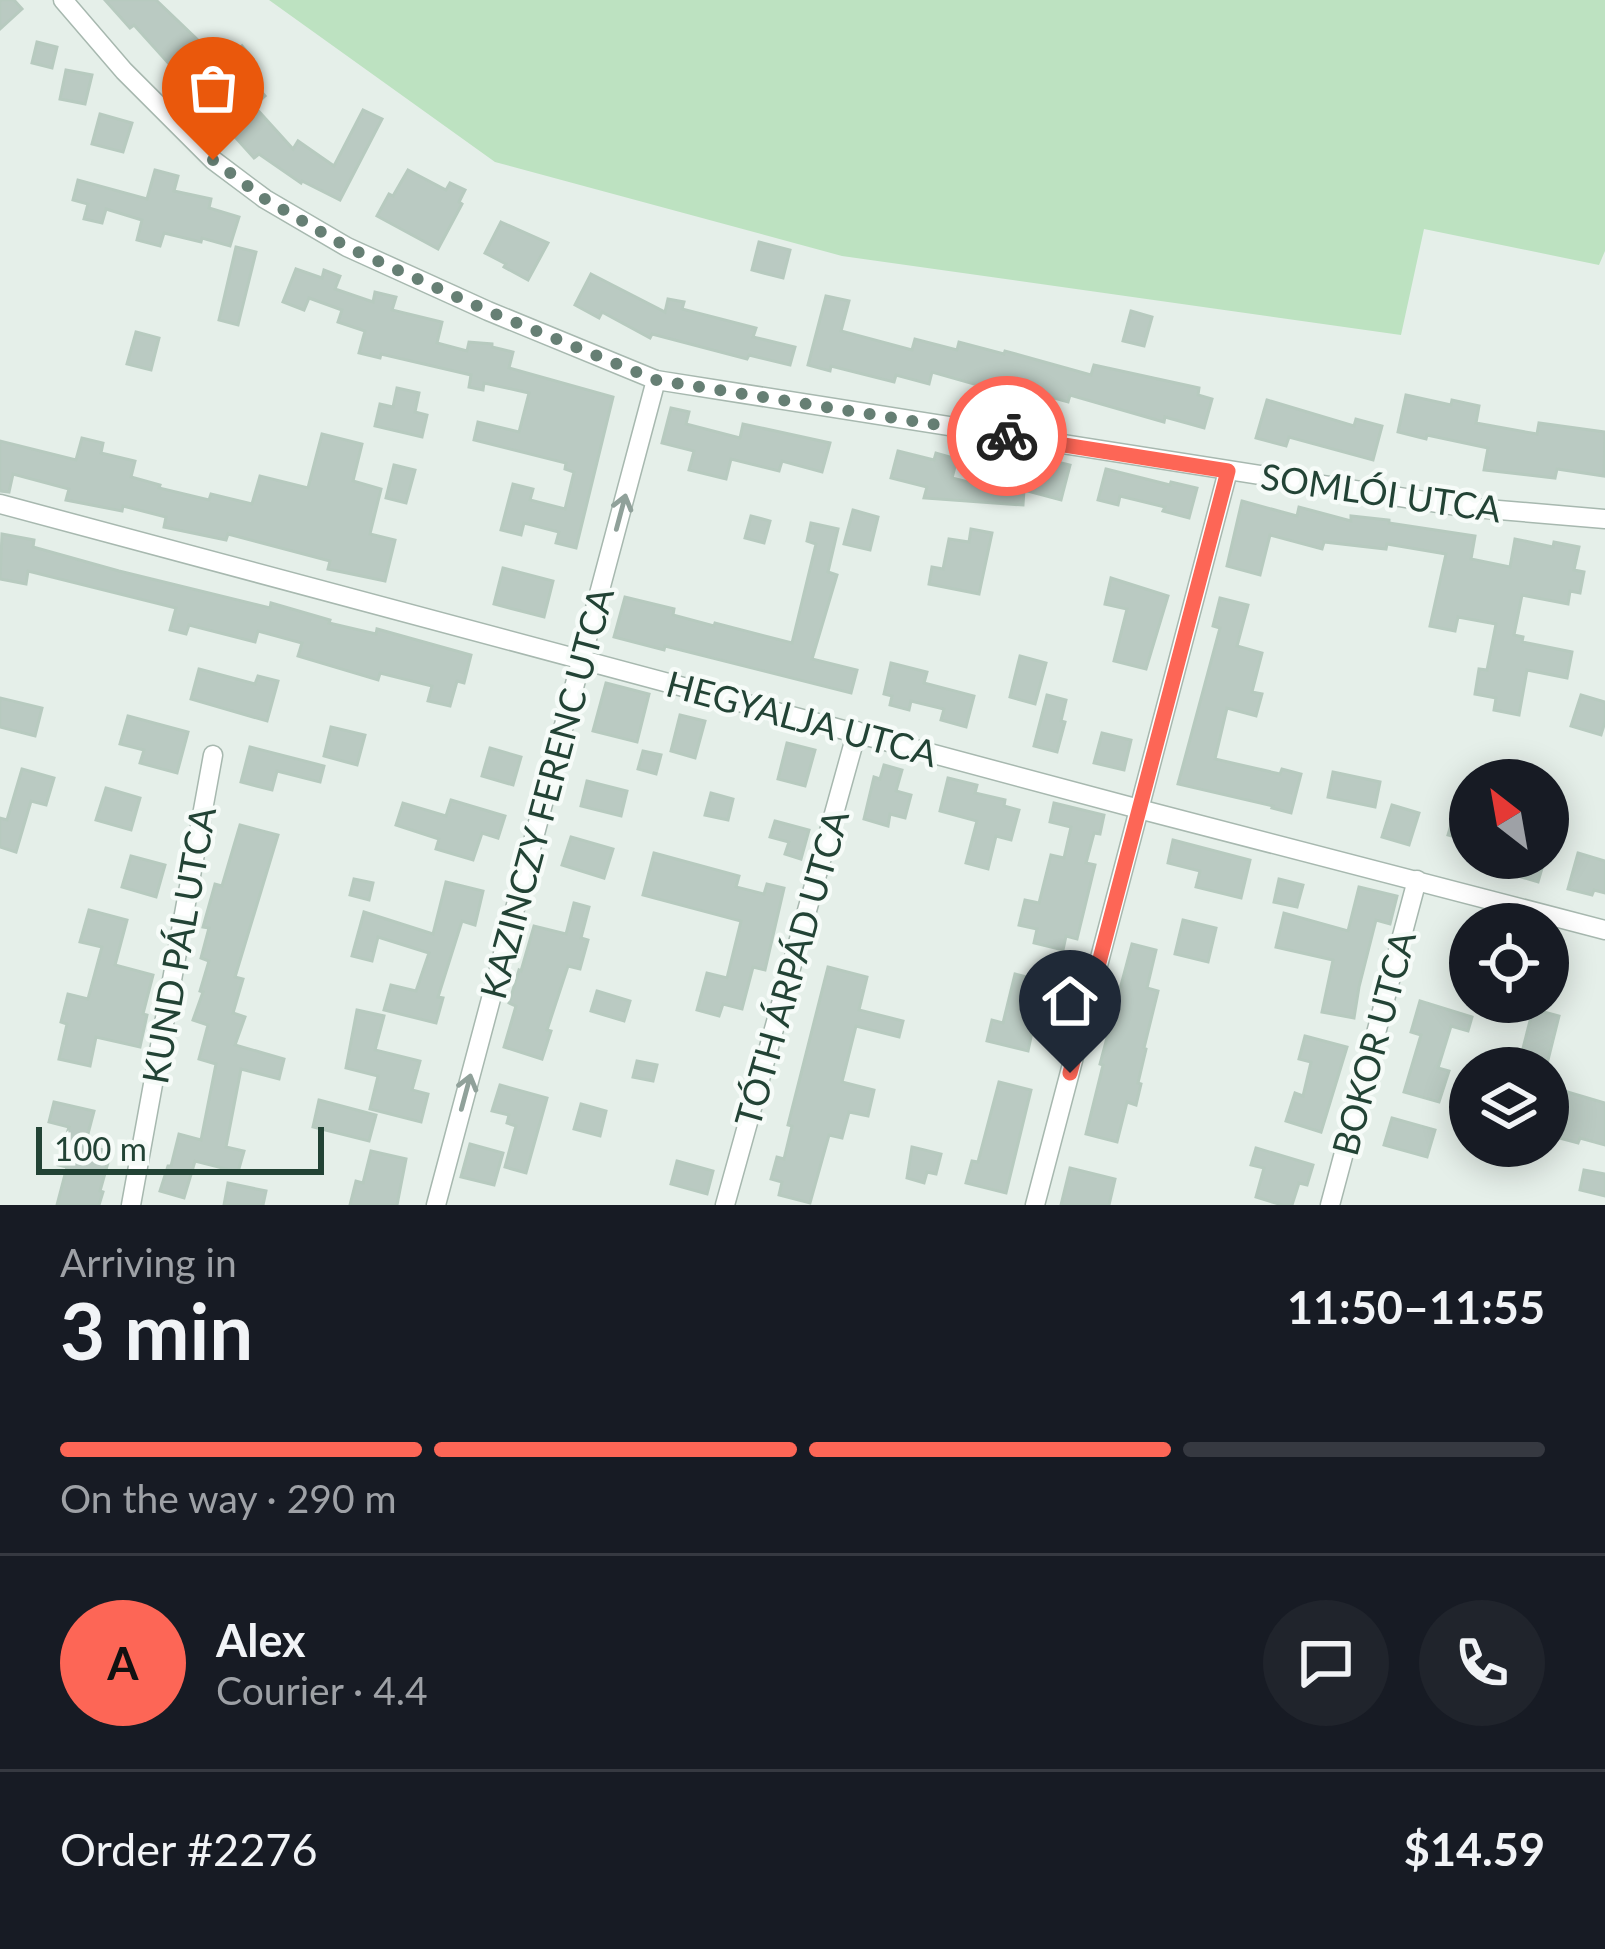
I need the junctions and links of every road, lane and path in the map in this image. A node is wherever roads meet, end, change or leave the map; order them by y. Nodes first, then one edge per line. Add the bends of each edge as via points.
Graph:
1 (63, 0) edge
2 (656, 380) junction
3 (1228, 471) junction
4 (0, 504) edge
5 (1605, 519) edge
6 (582, 660) junction
7 (856, 731) junction
8 (213, 755) dead end
9 (1139, 809) junction
10 (1417, 880) junction
11 (1605, 930) edge
12 (131, 1205) edge
13 (436, 1205) edge
14 (725, 1205) edge
15 (1035, 1205) edge
16 (1330, 1205) edge

1 - 2 street, SOMLÓI UTCA via 213,160 265,199 347,247
2 - 3 street, SOMLÓI UTCA
6 -> 2 street, KAZINCZY FERENC UTCA
3 - 5 street, SOMLÓI UTCA via 1463,507
3 - 9 street
4 - 6 street, HEGYALJA UTCA
6 - 7 street, HEGYALJA UTCA
13 -> 6 street, KAZINCZY FERENC UTCA
7 - 9 street, HEGYALJA UTCA
7 - 14 street, TÓTH ÁRPÁD UTCA
8 - 12 street, KUND PÁL UTCA
9 - 10 street, HEGYALJA UTCA
9 - 15 street
10 - 11 street, HEGYALJA UTCA
10 - 16 street, BOKOR UTCA

